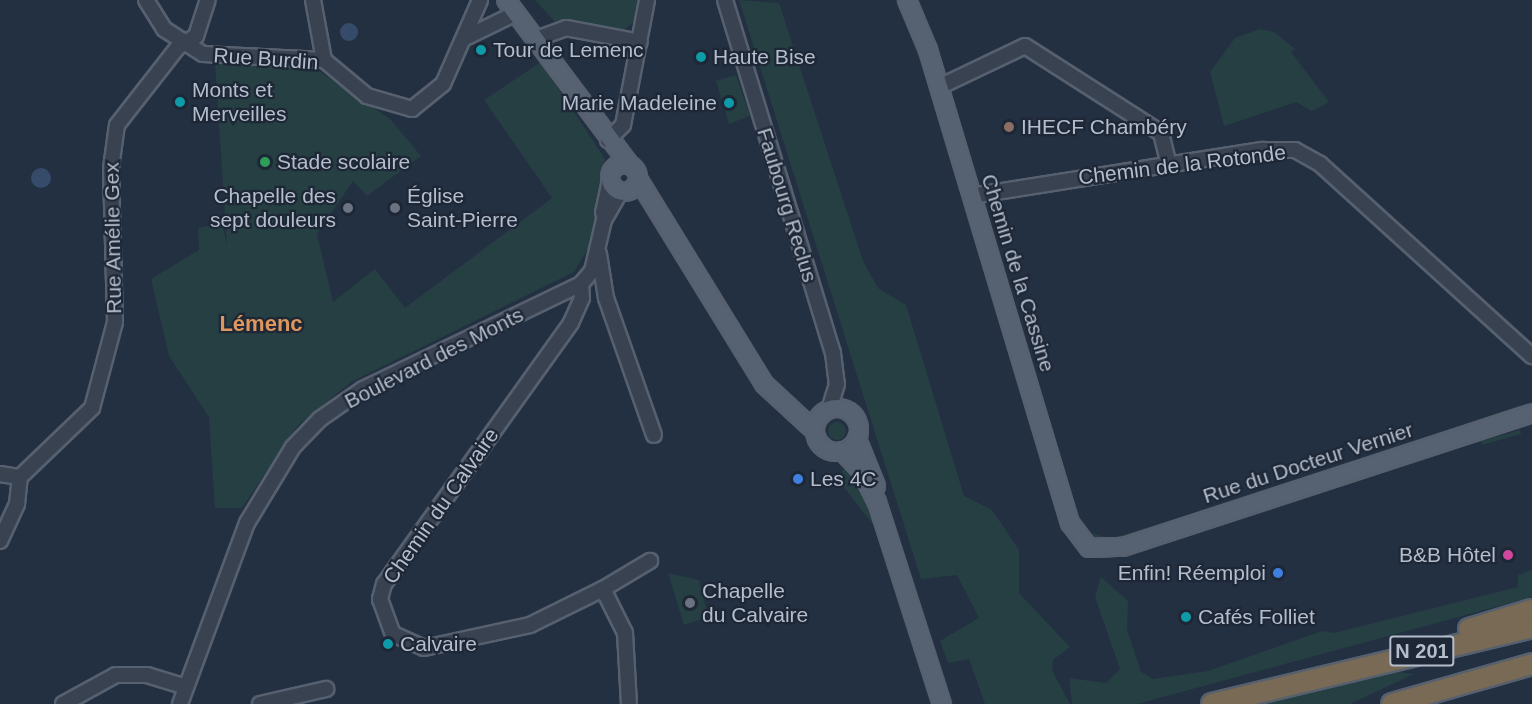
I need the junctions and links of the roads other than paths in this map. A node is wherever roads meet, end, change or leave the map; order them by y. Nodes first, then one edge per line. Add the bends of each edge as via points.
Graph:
1 (146, 0) edge
2 (208, 0) edge
3 (313, 0) edge
4 (480, 0) edge
5 (647, 0) edge
6 (724, 0) edge
7 (907, 0) edge
8 (511, 7) edge
9 (465, 38) junction
10 (536, 39) junction
11 (640, 42) junction
12 (186, 43) junction
13 (324, 60) junction
14 (939, 87) junction
15 (608, 140) junction
16 (1169, 166) junction
17 (624, 179) junction
18 (971, 196) junction
19 (598, 249) junction
20 (581, 284) junction
21 (1532, 356) edge
22 (757, 368) junction
23 (826, 412) junction
24 (1532, 413) edge
25 (815, 431) junction
26 (654, 435) dead end
27 (857, 439) junction
28 (842, 451) junction
29 (0, 474) edge
30 (20, 477) junction
31 (878, 502) junction
32 (0, 541) edge
33 (1096, 551) joint
34 (650, 561) dead end
35 (603, 589) junction
36 (1532, 610) edge
37 (1532, 627) edge
38 (1532, 664) edge
39 (1312, 678) junction
40 (186, 687) junction
41 (326, 689) dead end
42 (63, 704) edge
43 (180, 704) edge
44 (260, 704) edge
45 (629, 704) edge
46 (942, 704) edge
47 (1212, 704) edge
48 (1392, 704) edge

1 - 12 street, Rue Burdin via 164,29
2 - 12 street, Rue Amélie Gex via 206,19
3 - 13 street
4 - 9 street, Rue Burdin
5 - 11 street
6 - 23 street, Faubourg Reclus via 833,353 837,384
7 - 14 main road, Chemin de la Cassine
8 - 9 street
8 - 10 main road
9 - 13 street, Rue Burdin via 438,92 412,108 367,96
10 - 11 street via 566,28
10 - 15 main road
11 - 15 street via 623,125
12 - 13 street, Rue Burdin via 220,58
12 - 30 street, Rue Amélie Gex via 117,124 111,168 115,322 92,408
14 - 16 street via 1025,46 1161,133
14 - 18 main road, Chemin de la Cassine
15 - 17 main road
16 - 18 street, Chemin de la Rotonde
16 - 21 street, Chemin de la Rotonde via 1282,148 1307,155
17 - 19 street via 604,220
17 - 22 main road via 659,212
18 - 33 main road, Chemin de la Cassine via 1070,523 1079,541
19 - 20 street
19 - 26 street via 606,298
20 - 35 street, Chemin du Calvaire via 582,298 571,322 384,584 380,599 393,633 424,648 530,625
20 - 40 street, Boulevard des Monts via 363,389 321,419 287,456 247,523
22 - 23 main road via 791,404
22 - 25 main road via 775,399
23 - 25 main road
23 - 27 main road via 851,414 858,424
24 - 33 main road, Rue du Docteur Vernier
25 - 28 main road via 826,449
27 - 28 main road
27 - 31 main road via 871,465
28 - 31 main road via 861,471
29 - 30 street
30 - 32 street via 17,504
31 - 46 main road
34 - 35 street, Chemin du Calvaire
35 - 45 street via 625,633
36 - 39 highway
37 - 39 highway, N 201
38 - 48 highway, N 201
39 - 47 highway, N 201
40 - 42 street via 147,675 116,675
40 - 43 street, Boulevard des Monts
41 - 44 street

